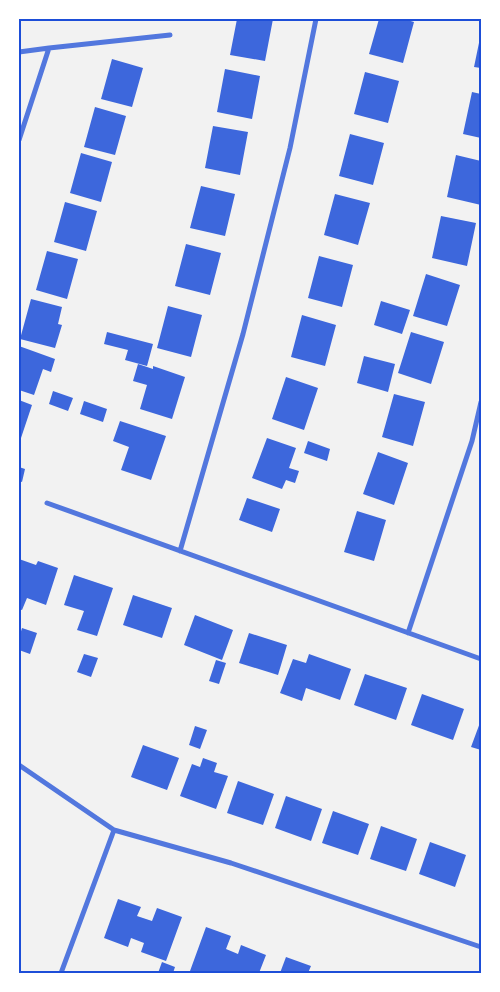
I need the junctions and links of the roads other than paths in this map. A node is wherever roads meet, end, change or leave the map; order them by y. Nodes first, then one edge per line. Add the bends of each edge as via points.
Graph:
1 (316, 19) edge
2 (170, 35) dead end
3 (49, 48) junction
4 (19, 52) edge
5 (19, 140) edge
6 (481, 402) edge
7 (47, 503) dead end
8 (180, 551) junction
9 (408, 633) junction
10 (481, 659) edge
11 (19, 765) edge
12 (114, 830) junction
13 (481, 947) edge
14 (60, 973) edge

1 - 8 street via 290,148 242,334
2 - 3 street
3 - 4 street
3 - 5 street
6 - 9 street via 472,441
7 - 8 street
8 - 9 street
9 - 10 street
11 - 12 street
12 - 13 street via 231,863
12 - 14 street

